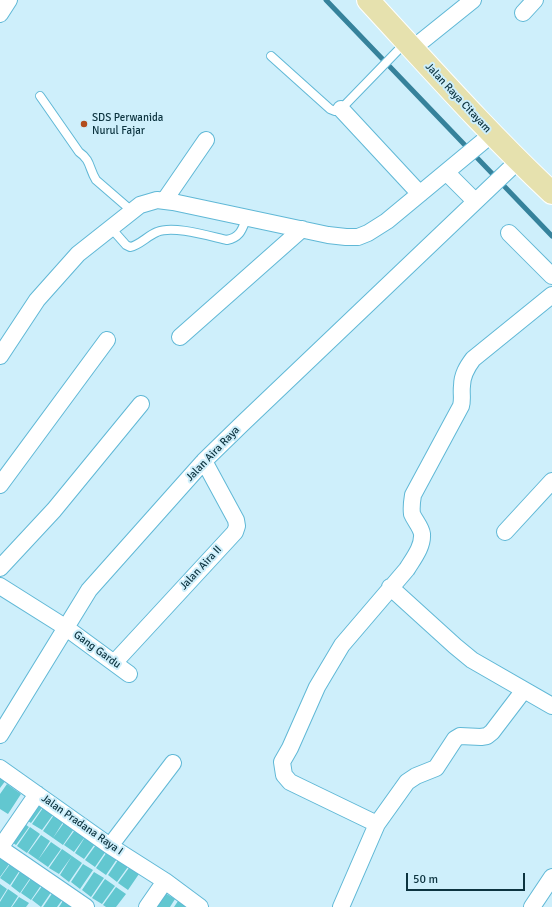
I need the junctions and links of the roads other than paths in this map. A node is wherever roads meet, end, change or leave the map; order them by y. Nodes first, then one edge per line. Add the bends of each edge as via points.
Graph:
1 (9, 0) edge
2 (368, 0) edge
3 (473, 0) edge
4 (535, 0) edge
5 (523, 13) dead end
6 (0, 14) edge
7 (405, 47) junction
8 (272, 56) dead end
9 (40, 96) dead end
10 (341, 109) junction
11 (489, 137) junction
12 (206, 140) dead end
13 (514, 165) junction
14 (447, 173) junction
15 (552, 193) edge
16 (420, 194) junction
17 (164, 201) junction
18 (475, 201) junction
19 (132, 212) junction
20 (247, 217) junction
21 (111, 228) junction
22 (302, 229) junction
23 (509, 233) dead end
24 (552, 276) edge
25 (552, 295) edge
26 (180, 337) dead end
27 (107, 340) dead end
28 (0, 356) edge
29 (141, 404) dead end
30 (204, 461) junction
31 (552, 481) edge
32 (0, 485) edge
33 (505, 532) dead end
34 (3, 559) edge
35 (390, 587) junction
36 (2, 593) edge
37 (65, 627) junction
38 (114, 663) junction
39 (129, 674) dead end
40 (524, 690) junction
41 (552, 706) edge
42 (0, 735) edge
43 (172, 763) dead end
44 (0, 768) edge
45 (37, 794) junction
46 (377, 824) junction
47 (110, 846) junction
48 (0, 848) edge
49 (552, 877) edge
50 (165, 881) junction
51 (86, 907) edge
52 (148, 907) edge
53 (200, 907) edge
54 (341, 907) edge
55 (532, 907) edge

1 - 6 street
2 - 7 main road, Jalan Raya Citayam
3 - 7 street
4 - 5 street
7 - 10 lane via 374,74
7 - 11 main road, Jalan Raya Citayam
8 - 10 lane via 330,109
9 - 19 lane via 79,152 85,156 96,180
10 - 16 street
11 - 13 main road, Jalan Raya Citayam
11 - 14 street
12 - 17 street
13 - 15 main road, Jalan Raya Citayam
13 - 18 street, Jalan Aira Raya
14 - 16 street
14 - 18 street
16 - 22 street via 387,222 358,237
17 - 19 street via 157,200 140,205
17 - 20 street
18 - 30 street, Jalan Aira Raya
19 - 21 street
20 - 21 lane via 238,236 227,240 164,230 130,247
20 - 22 street
21 - 28 street via 78,254 50,284
22 - 26 street
23 - 24 street
25 - 35 street via 473,359 467,367 462,378 461,406 413,495 411,506 422,534 421,544 407,569
27 - 32 street
29 - 34 street via 54,510
30 - 37 street, Jalan Aira Raya via 88,590
30 - 38 street, Jalan Aira II via 236,520 235,532
31 - 33 street
35 - 40 street via 472,660
35 - 46 street via 335,656 317,687 282,762 284,775 290,782
36 - 37 street, Gang Gardu
37 - 38 street, Gang Gardu
37 - 42 street, Jalan Aira Raya
38 - 39 street, Gang Gardu
40 - 41 street
40 - 46 street via 487,736 460,736 455,739 436,768 407,782
43 - 47 street
44 - 45 street, Jalan Pradana Raya I
45 - 47 street, Jalan Pradana Raya I
45 - 48 street
46 - 54 street
47 - 50 street, Jalan Pradana Raya I
48 - 51 street
49 - 55 street
50 - 52 street
50 - 53 street, Jalan Pradana Raya I

